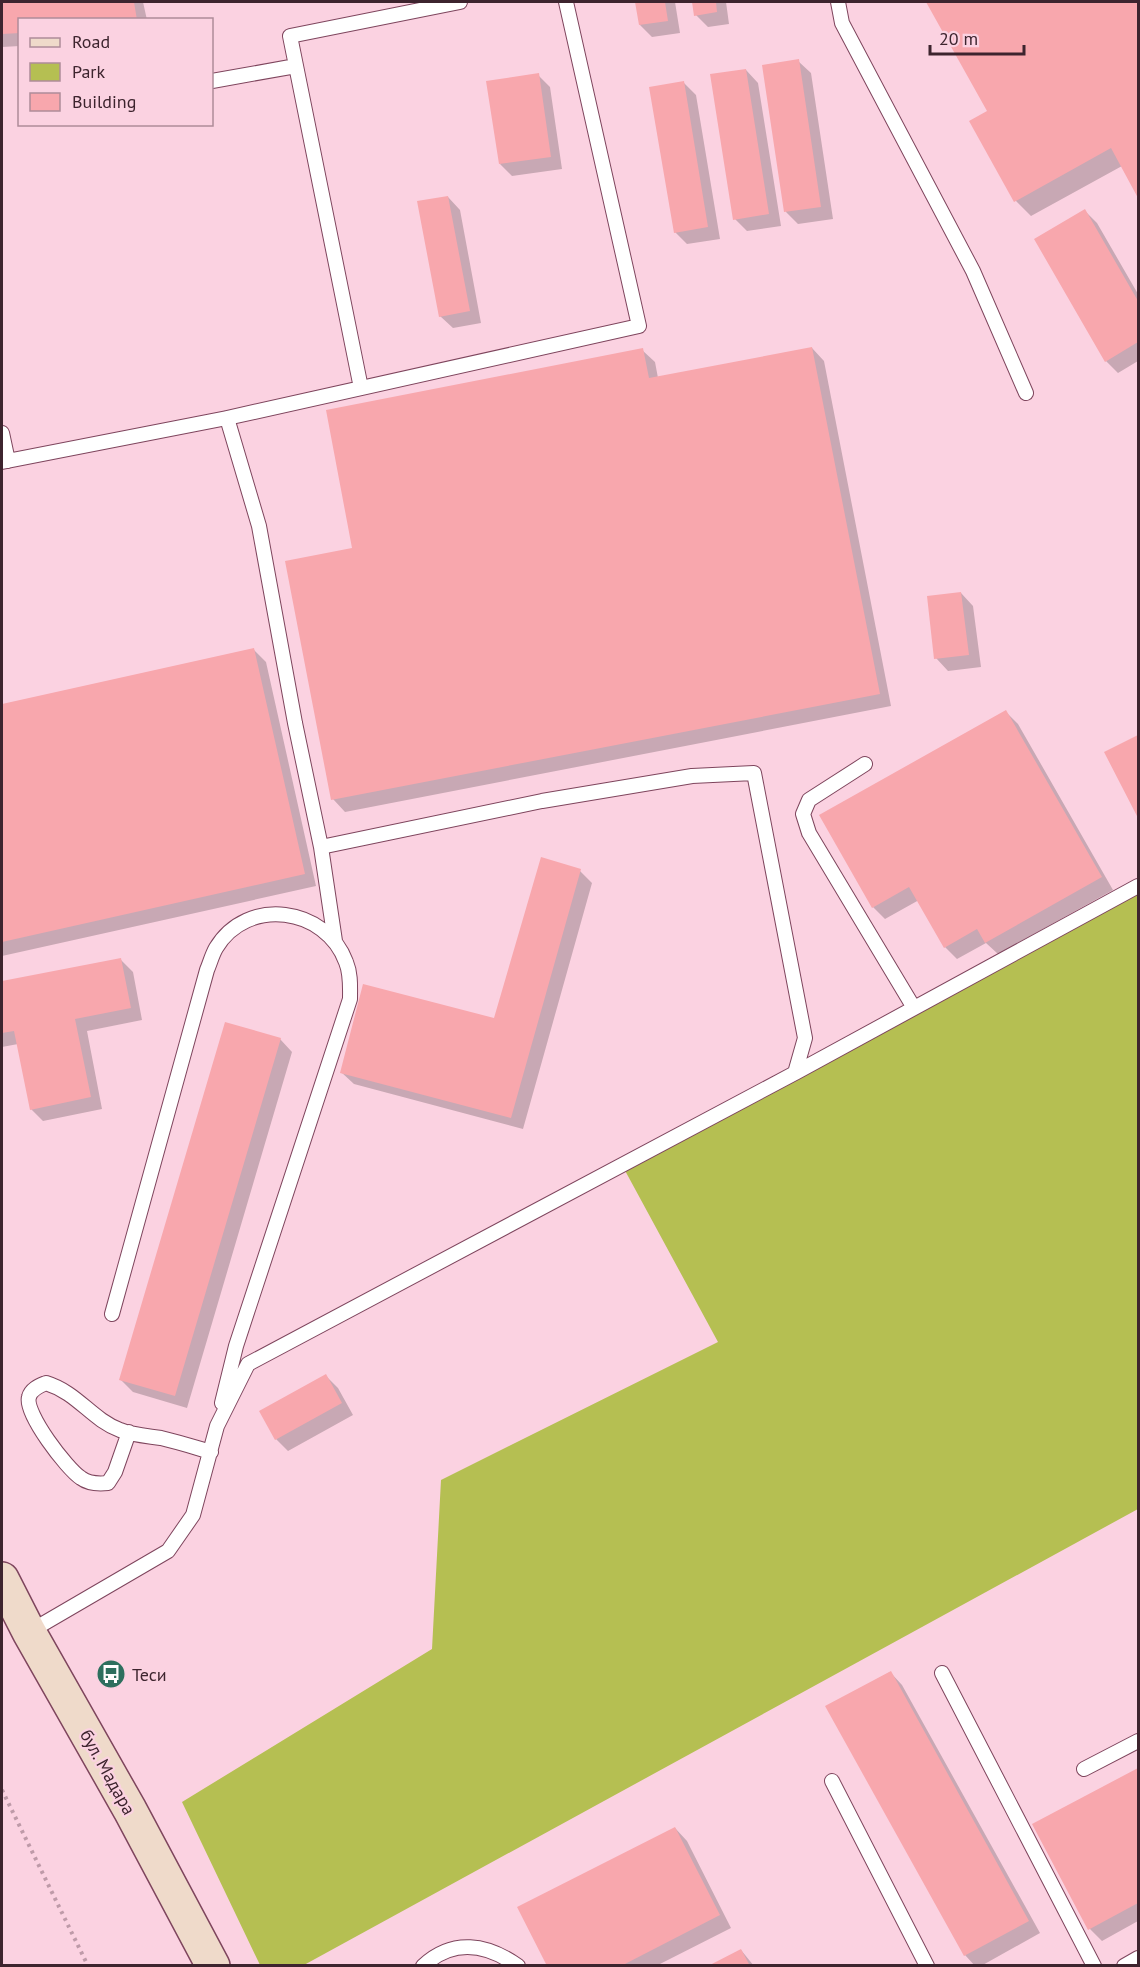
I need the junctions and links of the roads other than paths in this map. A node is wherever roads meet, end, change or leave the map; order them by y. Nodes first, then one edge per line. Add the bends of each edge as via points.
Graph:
1 (460, 2) edge
2 (566, 2) edge
3 (838, 2) edge
4 (296, 66) junction
5 (213, 81) edge
6 (361, 388) junction
7 (1026, 393) dead end
8 (227, 418) junction
9 (2, 433) edge
10 (5, 461) edge
11 (865, 764) dead end
12 (321, 847) junction
13 (1138, 886) edge
14 (335, 941) junction
15 (914, 1008) junction
16 (795, 1073) junction
17 (112, 1314) dead end
18 (217, 1426) junction
19 (129, 1432) junction
20 (211, 1452) junction
21 (2, 1579) edge
22 (29, 1632) junction
23 (942, 1673) dead end
24 (1138, 1741) edge
25 (1084, 1769) dead end
26 (832, 1781) dead end
27 (1138, 1958) edge
28 (213, 1965) edge
29 (423, 1965) edge
30 (518, 1965) edge
31 (927, 1965) edge
32 (1094, 1965) edge
33 (1124, 1965) edge

1 - 4 lane via 290,36
2 - 6 lane via 639,326
3 - 7 lane via 842,22 973,271
4 - 5 lane
4 - 6 lane
6 - 8 lane
8 - 10 lane
8 - 12 lane via 259,526
9 - 10 lane
11 - 15 lane via 809,800 803,814 808,832
12 - 14 lane
12 - 16 lane via 542,801 692,776 754,773 806,1038
13 - 15 lane
14 - 17 lane via 304,919 275,914 244,922 216,948
14 - 18 lane via 347,963 350,999 236,1346
15 - 16 lane
16 - 18 lane via 248,1364
18 - 20 lane
19 - 19 lane via 96,1416 58,1386 46,1383 29,1397 29,1407 47,1439 82,1479 108,1483
19 - 20 lane
20 - 22 lane via 193,1515 168,1551
21 - 22 main road, бул. Мадара
22 - 28 main road, бул. Мадара
23 - 32 lane
24 - 25 lane
26 - 31 lane
27 - 33 lane
29 - 30 lane via 453,1949 476,1947 500,1953

